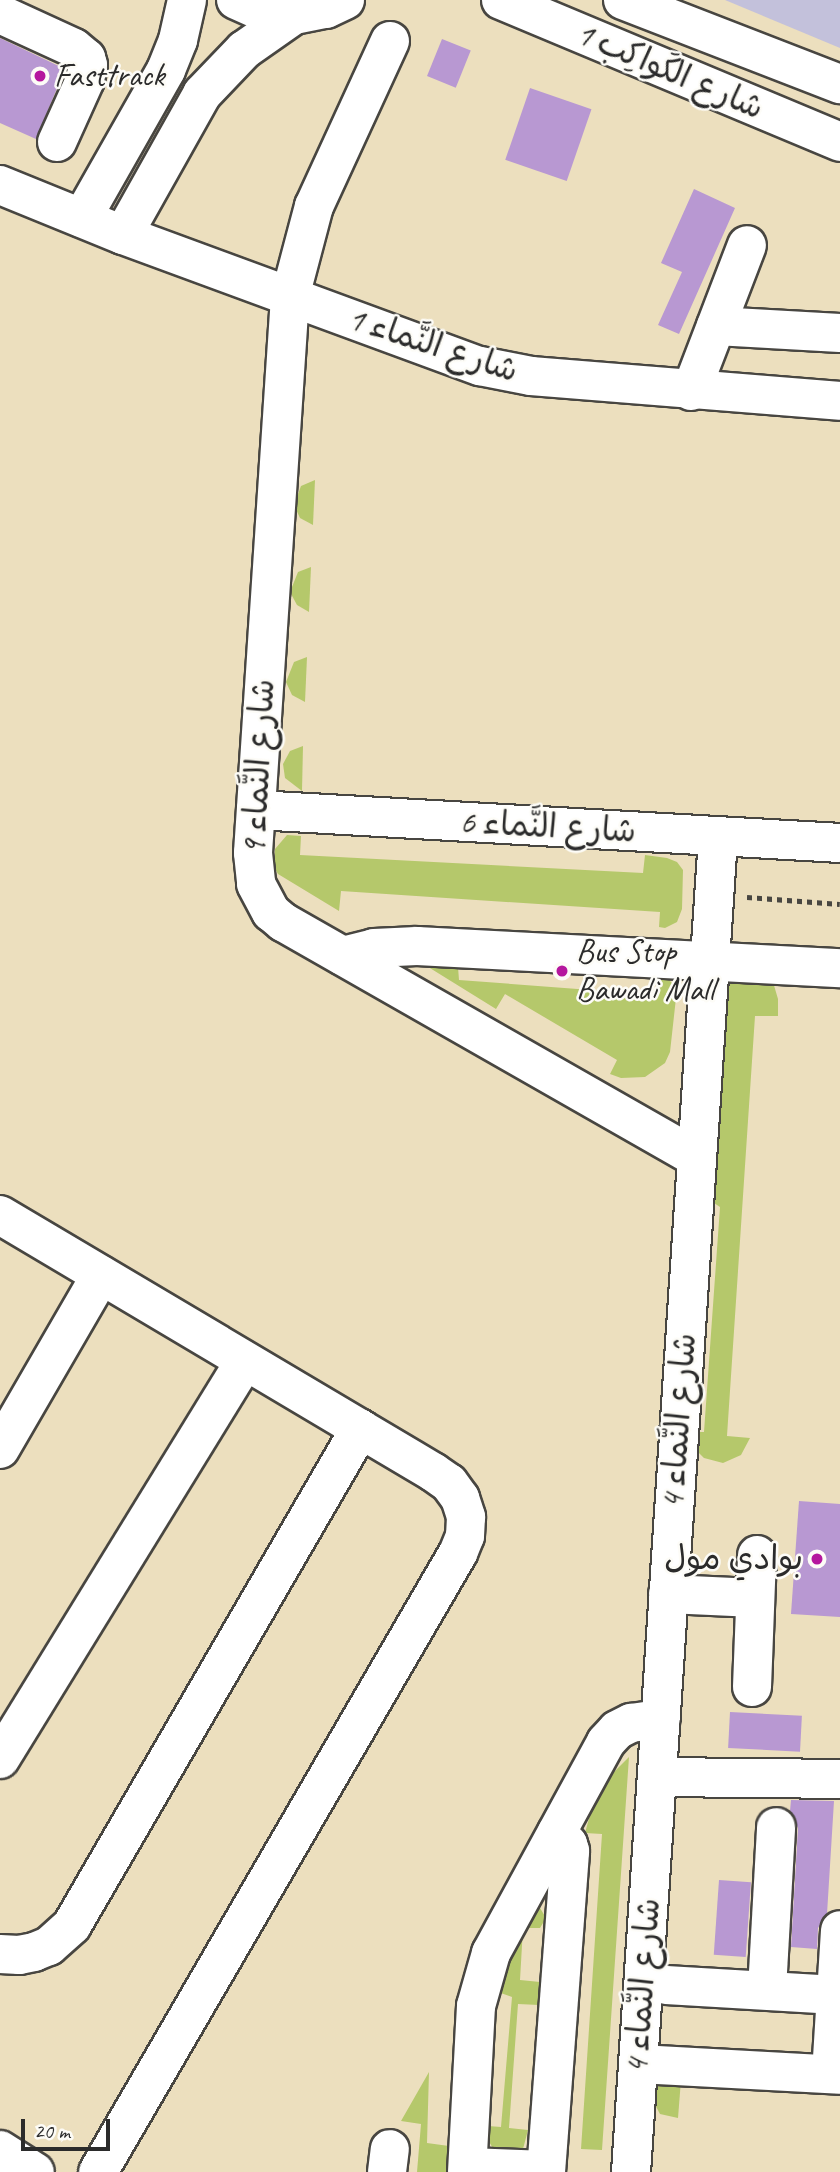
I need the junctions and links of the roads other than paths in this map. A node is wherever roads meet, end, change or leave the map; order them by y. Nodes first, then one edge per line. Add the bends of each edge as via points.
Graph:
1 (187, 0) edge
2 (236, 0) edge
3 (345, 0) edge
4 (501, 0) edge
5 (623, 0) edge
6 (0, 14) edge
7 (294, 15) junction
8 (390, 41) dead end
9 (840, 84) edge
10 (57, 142) dead end
11 (840, 142) edge
12 (0, 185) edge
13 (82, 218) junction
14 (123, 235) junction
15 (747, 245) dead end
16 (290, 297) junction
17 (716, 326) junction
18 (840, 333) edge
19 (691, 391) junction
20 (840, 401) edge
21 (256, 810) junction
22 (718, 837) junction
23 (840, 843) edge
24 (343, 956) junction
25 (710, 960) junction
26 (840, 968) edge
27 (695, 1157) junction
28 (0, 1214) edge
29 (101, 1275) junction
30 (245, 1361) junction
31 (360, 1429) junction
32 (0, 1449) edge
33 (757, 1555) dead end
34 (668, 1594) junction
35 (755, 1598) junction
36 (752, 1687) dead end
37 (661, 1719) junction
38 (0, 1759) edge
39 (657, 1777) junction
40 (840, 1779) edge
41 (776, 1828) dead end
42 (557, 1833) junction
43 (840, 1930) edge
44 (0, 1954) edge
45 (666, 1985) dead end
46 (767, 1990) junction
47 (836, 1995) junction
48 (639, 2064) junction
49 (836, 2075) edge
50 (0, 2150) edge
51 (467, 2169) edge
52 (546, 2171) edge
53 (35, 2172) edge
54 (98, 2172) edge
55 (631, 2172) edge

1 - 13 street via 166,70
2 - 7 street via 261,11
3 - 7 street
4 - 11 street, شارع الكَواكِب 1
5 - 9 street, شارع الكَواكِب 1
6 - 10 street via 86,58 86,80
7 - 14 street via 244,50 202,94
8 - 16 street, شارع النَّماء 9 via 314,206
12 - 13 street, شارع النَّماء 1
13 - 14 street, شارع النَّماء 1
14 - 16 street, شارع النَّماء 1
15 - 17 street
16 - 19 street, شارع النَّماء 1 via 505,372
16 - 21 street, شارع النَّماء 9
17 - 18 street
17 - 19 street
19 - 20 street, شارع النَّماء 1
21 - 22 street, شارع النَّماء 6
21 - 24 street, شارع النَّماء 9 via 253,869 262,899 283,922
22 - 23 street, شارع النَّماء 6
22 - 25 street, شارع النَّماء 4
24 - 25 street via 374,948 417,946
24 - 27 street, شارع النَّماء 9
25 - 26 street
25 - 27 street, شارع النَّماء 4
27 - 34 street, شارع النَّماء 4
28 - 29 street
29 - 30 street
29 - 32 street
30 - 31 street
30 - 38 street
31 - 44 street via 72,1925 49,1946 34,1952
31 - 54 street via 449,1483 466,1517 465,1536
33 - 35 street
34 - 35 street
34 - 37 street, شارع النَّماء 4
35 - 36 street
37 - 39 street, شارع النَّماء 4
37 - 42 street via 631,1723 606,1742
39 - 40 street
39 - 48 street, شارع النَّماء 4
41 - 46 street
42 - 51 street via 481,1979
42 - 52 street via 570,1851
43 - 47 street
45 - 46 street
46 - 47 street
47 - 49 street
48 - 49 street
48 - 55 street, شارع النَّماء 4
50 - 53 street
51 - 52 street

